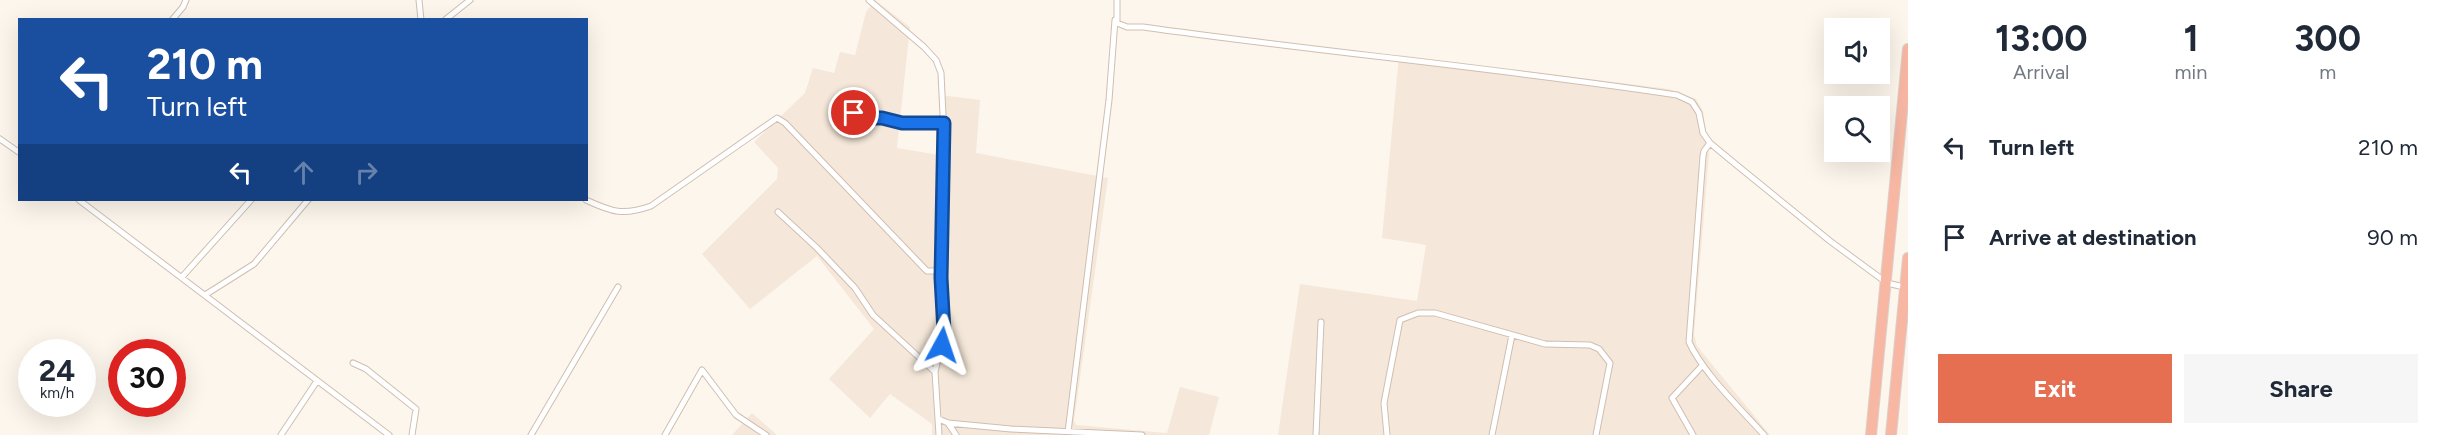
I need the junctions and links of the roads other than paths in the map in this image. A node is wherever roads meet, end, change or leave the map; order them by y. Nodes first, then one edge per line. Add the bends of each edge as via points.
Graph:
1 (186, 0) edge
2 (419, 0) edge
3 (470, 0) edge
4 (869, 0) edge
5 (1117, 0) edge
6 (174, 18) edge
7 (421, 18) edge
8 (448, 18) edge
9 (1115, 18) junction
10 (1908, 50) edge
11 (854, 113) dead end
12 (944, 123) junction
13 (0, 139) edge
14 (1710, 143) junction
15 (18, 152) edge
16 (80, 201) edge
17 (250, 201) edge
18 (307, 201) edge
19 (588, 201) edge
20 (778, 212) dead end
21 (1908, 258) edge
22 (941, 271) junction
23 (182, 277) junction
24 (1887, 283) junction
25 (618, 287) dead end
26 (1906, 288) junction
27 (205, 294) junction
28 (1322, 322) dead end
29 (1512, 335) junction
30 (353, 363) dead end
31 (1701, 367) dead end
32 (935, 372) junction
33 (317, 381) junction
34 (939, 419) junction
35 (948, 423) junction
36 (1068, 432) junction
37 (280, 435) edge
38 (389, 435) edge
39 (412, 435) edge
40 (531, 435) edge
41 (665, 435) edge
42 (766, 435) edge
43 (939, 435) edge
44 (956, 435) edge
45 (1142, 435) edge
46 (1316, 435) edge
47 (1387, 435) edge
48 (1492, 435) edge
49 (1596, 435) edge
50 (1693, 435) edge
51 (1764, 435) edge
52 (1871, 435) edge
53 (1891, 435) edge

1 - 6 street
2 - 7 street
3 - 8 street
4 - 12 street via 936,60 943,91
5 - 9 street
9 - 14 street via 1119,26 1677,95 1697,108 1703,134
9 - 36 street via 1108,110
10 - 24 highway
11 - 12 street via 902,123
12 - 22 street
13 - 15 street
14 - 24 street
14 - 51 street via 1703,156 1689,342 1720,386
16 - 23 street
17 - 23 street
18 - 27 street via 254,264
19 - 22 street via 610,212 635,212 651,206 777,118 927,271
20 - 32 street via 855,288 873,315
21 - 26 highway
22 - 32 street via 944,331
23 - 27 street
24 - 26 street
24 - 52 highway
25 - 40 street
26 - 53 highway
27 - 33 street
28 - 46 street
29 - 47 street via 1435,313 1418,313 1400,320 1384,403
29 - 48 street
29 - 49 street via 1545,344 1590,345 1606,356 1610,363
30 - 39 street via 416,409
31 - 50 street via 1672,399
32 - 34 street
33 - 37 street
33 - 38 street
34 - 35 street
34 - 43 street
35 - 36 street
35 - 44 street
36 - 45 street
41 - 42 street via 702,370 736,415

